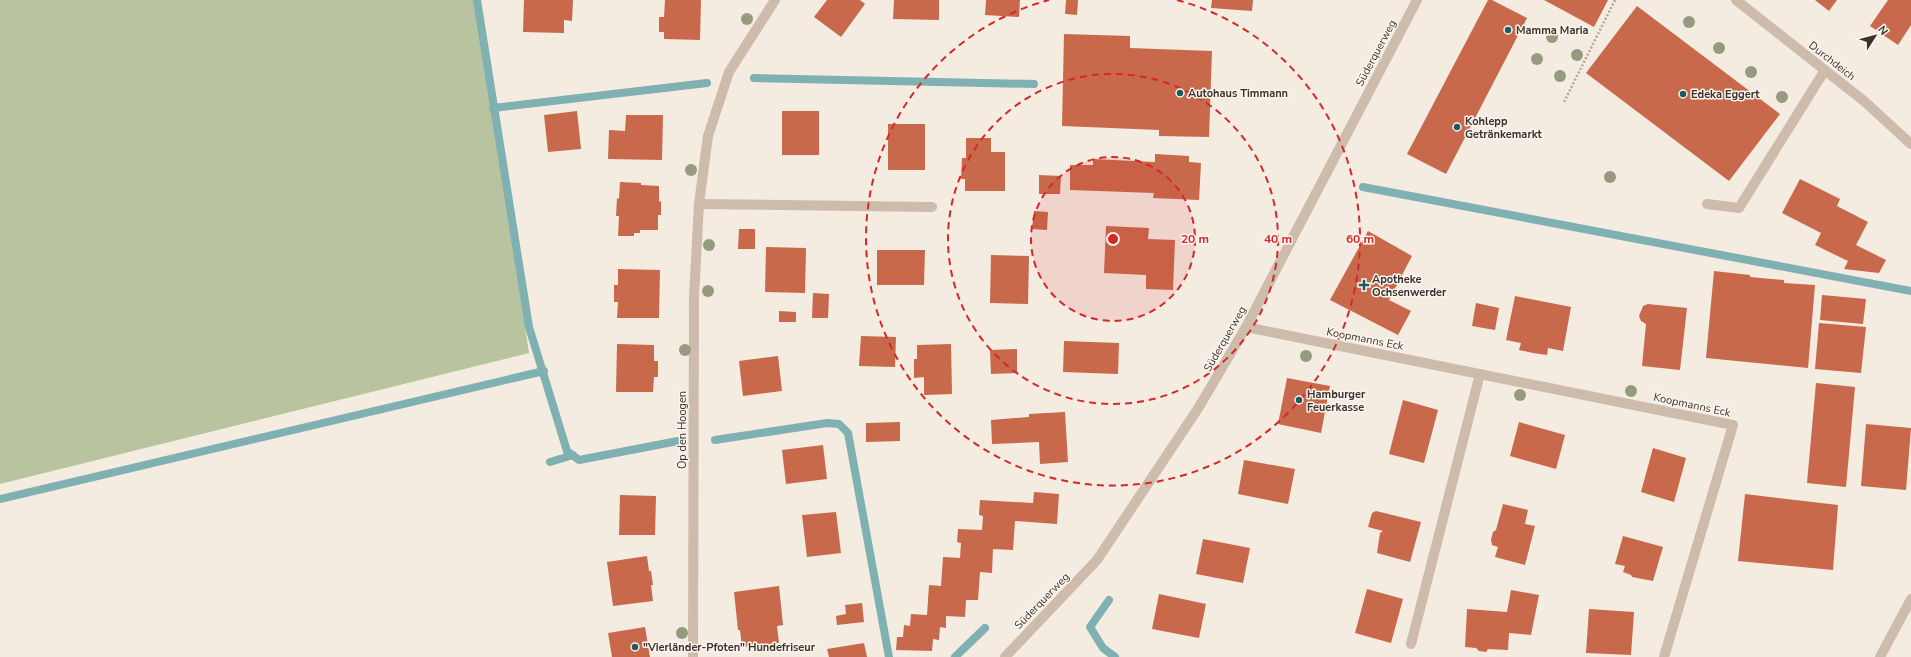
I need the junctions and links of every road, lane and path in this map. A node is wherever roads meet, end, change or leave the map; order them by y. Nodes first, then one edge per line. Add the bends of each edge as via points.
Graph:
1 (775, 0) edge
2 (1417, 0) edge
3 (1615, 0) edge
4 (1736, 0) edge
5 (1825, 70) junction
6 (1564, 102) dead end
7 (1911, 144) edge
8 (700, 204) junction
9 (1707, 204) dead end
10 (932, 207) dead end
11 (1246, 327) junction
12 (1480, 374) junction
13 (1911, 600) edge
14 (1411, 644) dead end
15 (693, 657) edge
16 (1005, 657) edge
17 (1664, 657) edge
18 (1880, 657) edge

1 - 8 street, Op den Hoogen via 729,72 708,136
2 - 11 street, Süderquerweg
3 - 6 path
4 - 5 street, Durchdeich
5 - 7 street, Durchdeich
5 - 9 street via 1739,208
8 - 10 street
8 - 15 street, Op den Hoogen via 694,297
11 - 12 street, Koopmanns Eck
11 - 16 street, Süderquerweg via 1199,407 1097,560
12 - 14 street
12 - 17 street, Koopmanns Eck via 1733,425
13 - 18 street

